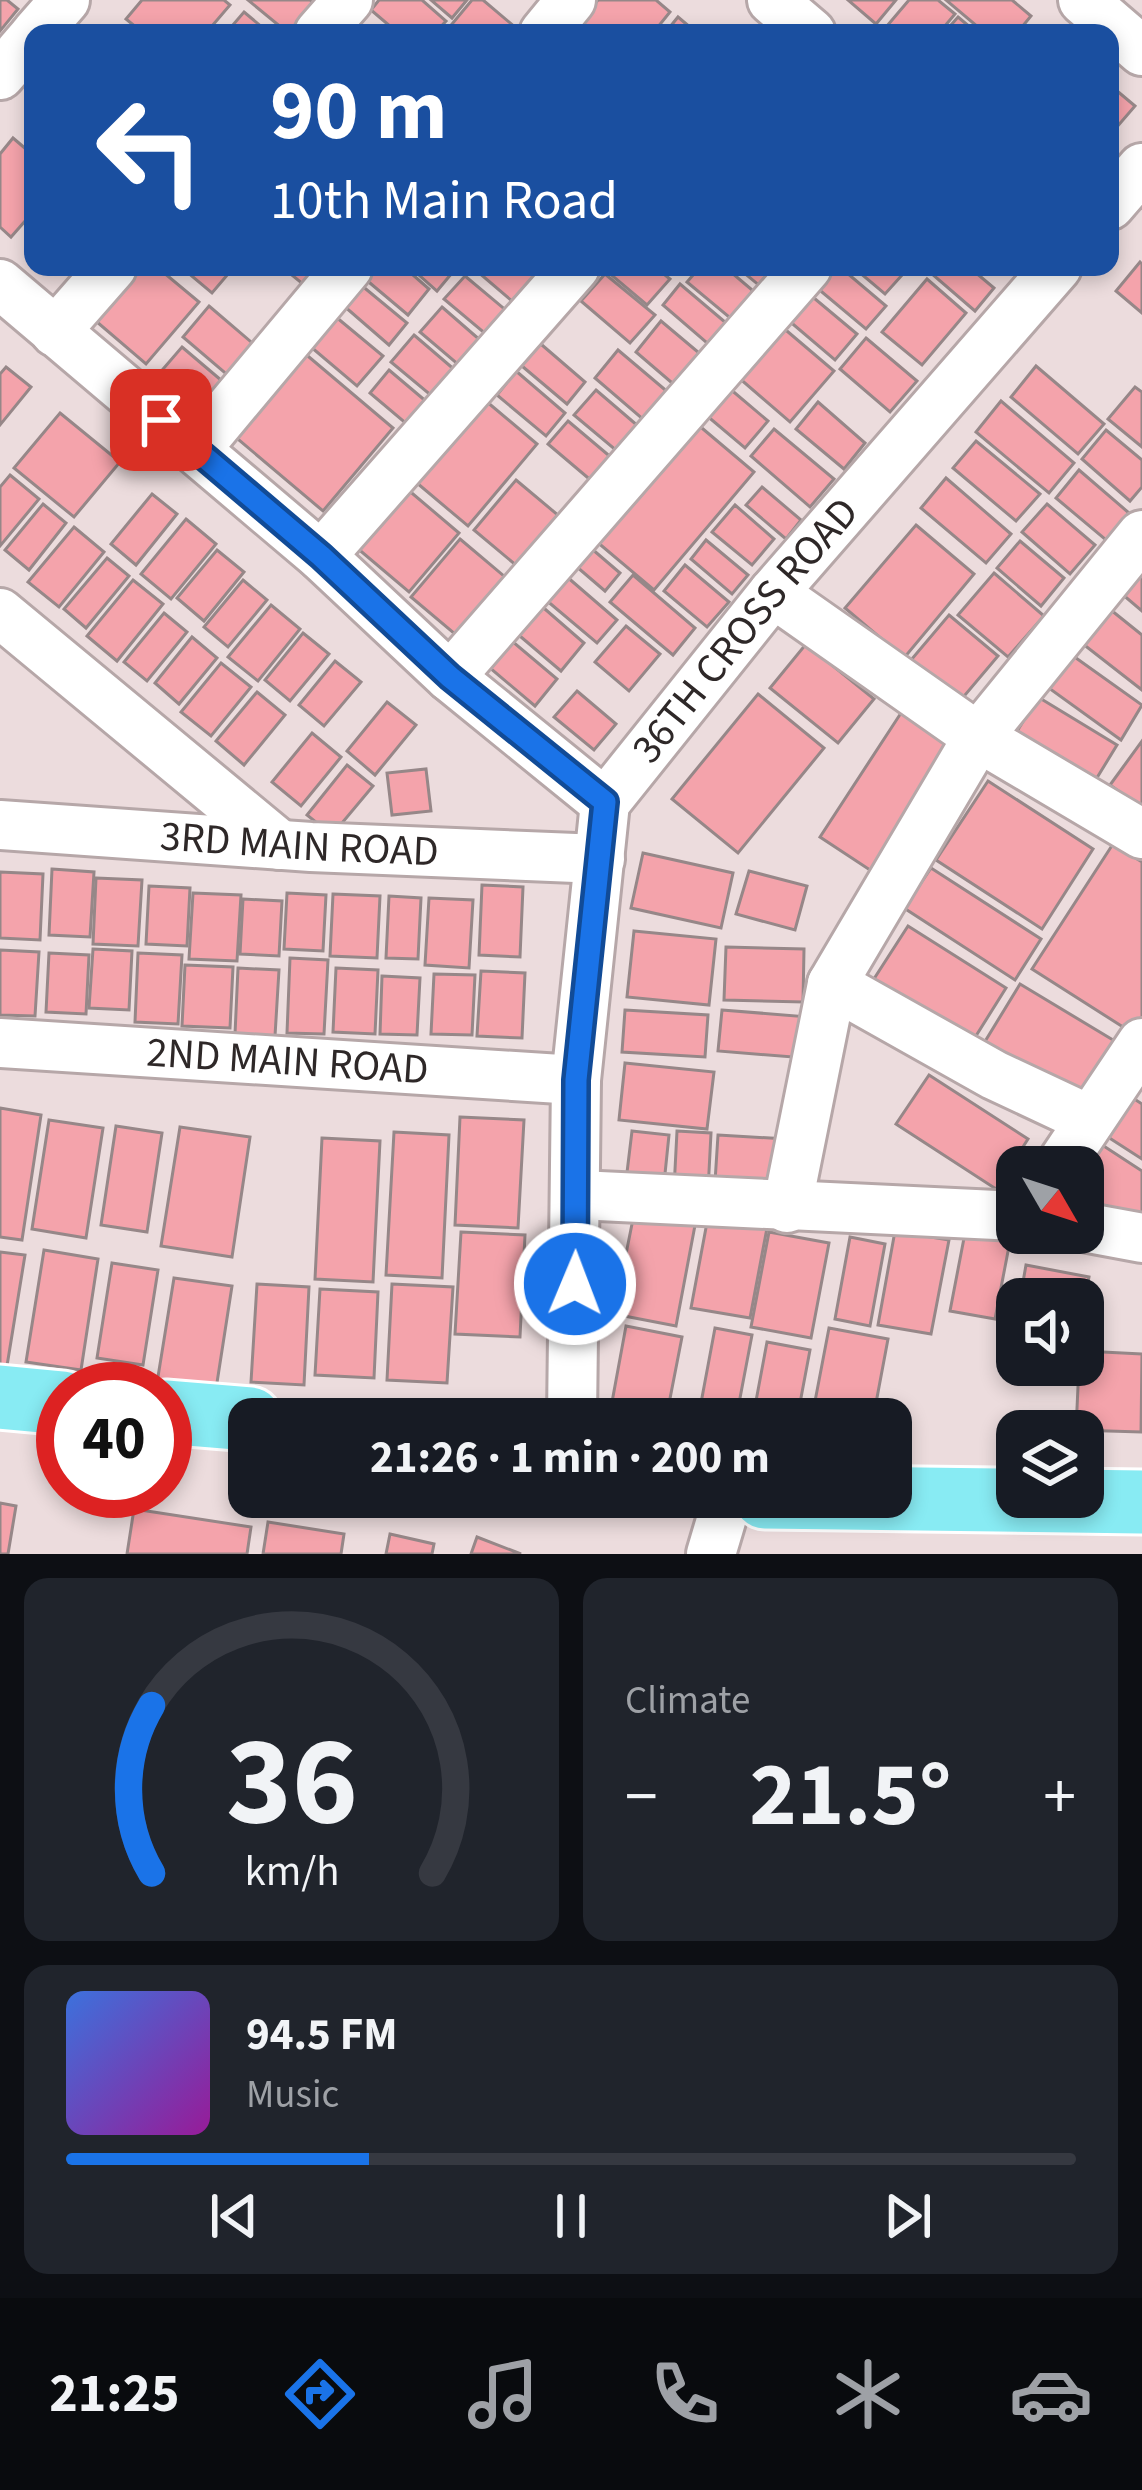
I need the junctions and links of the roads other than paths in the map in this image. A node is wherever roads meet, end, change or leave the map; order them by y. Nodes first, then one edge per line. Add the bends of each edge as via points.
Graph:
1 (65, 0) edge
2 (348, 0) edge
3 (572, 0) edge
4 (1083, 0) edge
5 (44, 24) edge
6 (327, 24) edge
7 (552, 24) edge
8 (1110, 24) edge
9 (1119, 32) edge
10 (24, 48) edge
11 (1142, 52) edge
12 (0, 75) edge
13 (1142, 167) edge
14 (1119, 194) edge
15 (104, 276) edge
16 (340, 276) edge
17 (567, 276) edge
18 (799, 276) edge
19 (1049, 276) edge
20 (0, 284) edge
21 (55, 332) junction
22 (196, 449) junction
23 (1142, 535) edge
24 (321, 556) junction
25 (773, 592) junction
26 (0, 613) edge
27 (450, 677) junction
28 (978, 736) junction
29 (605, 802) junction
30 (0, 825) edge
31 (1142, 834) edge
32 (280, 845) junction
33 (600, 859) junction
34 (832, 984) junction
35 (0, 1042) edge
36 (1142, 1043) edge
37 (576, 1080) junction
38 (1090, 1120) junction
39 (1073, 1146) edge
40 (578, 1195) junction
41 (787, 1208) junction
42 (996, 1215) edge
43 (1104, 1235) edge
44 (1139, 1248) edge
45 (0, 1397) edge
46 (573, 1398) edge
47 (36, 1400) edge
48 (192, 1414) edge
49 (228, 1417) edge
50 (0, 1435) edge
51 (36, 1437) edge
52 (192, 1448) edge
53 (228, 1451) edge
54 (912, 1456) edge
55 (996, 1458) edge
56 (1104, 1461) edge
57 (1142, 1462) edge
58 (912, 1499) edge
59 (1142, 1502) edge
60 (722, 1518) edge
61 (711, 1554) edge

1 - 5 street
2 - 6 street
3 - 7 street
4 - 8 street
9 - 11 street
10 - 12 street
13 - 14 street
15 - 21 street
16 - 22 street
17 - 24 street
18 - 27 street
19 - 25 street, 36TH CROSS ROAD
20 - 21 street
21 - 22 street
22 - 24 street
23 - 28 street
24 - 27 street
25 - 28 street
25 - 29 street, 36TH CROSS ROAD
26 - 32 street
27 - 29 street
28 - 31 street
28 - 34 street
29 - 33 street, 36TH CROSS ROAD
30 - 32 street, 3RD MAIN ROAD
32 - 33 street, 3RD MAIN ROAD
33 - 37 street, 36TH CROSS ROAD
34 - 38 street
34 - 41 street
35 - 37 street, 2ND MAIN ROAD
36 - 38 street
37 - 40 street, 36TH CROSS ROAD
38 - 39 street
40 - 41 street
40 - 46 street, 36TH CROSS ROAD
41 - 42 street
43 - 44 street
45 - 47 main road
48 - 49 main road
50 - 51 main road
52 - 53 main road
54 - 55 main road
56 - 57 main road
58 - 59 main road
60 - 61 street

